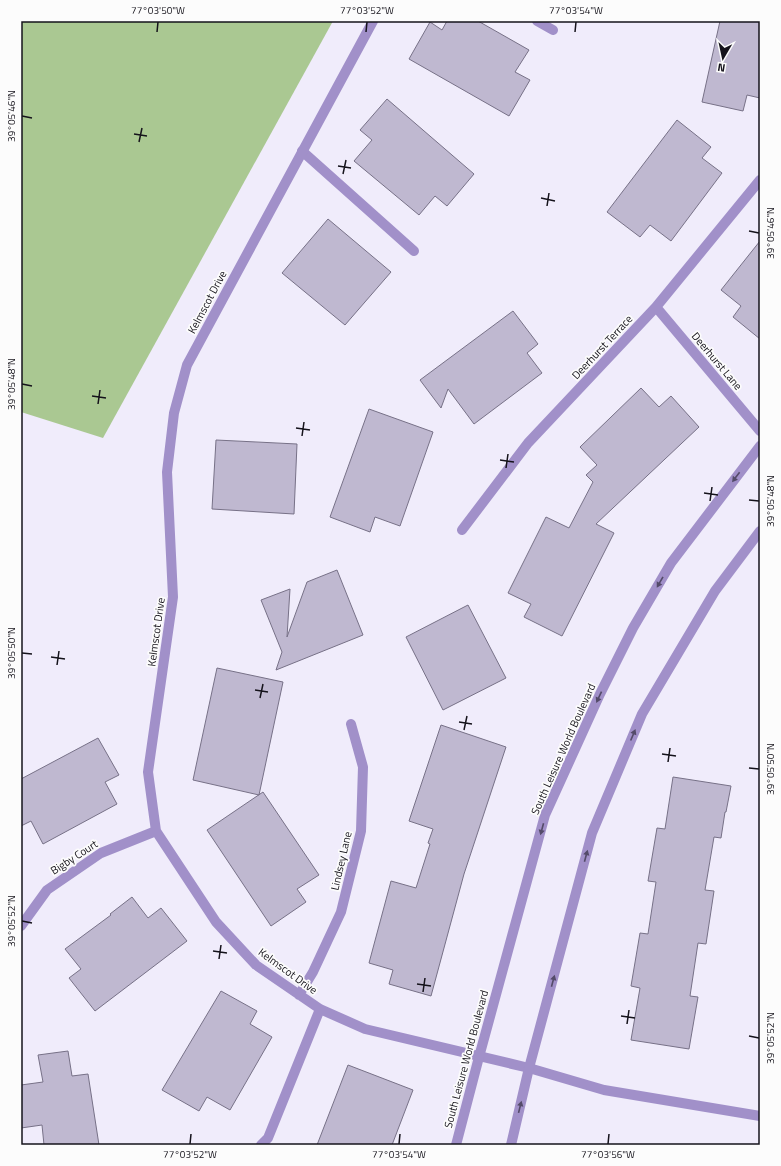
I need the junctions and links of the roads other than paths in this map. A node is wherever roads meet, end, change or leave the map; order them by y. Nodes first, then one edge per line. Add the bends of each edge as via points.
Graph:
1 (373, 21) edge
2 (537, 21) edge
3 (553, 30) dead end
4 (302, 151) junction
5 (760, 180) edge
6 (414, 251) dead end
7 (656, 307) junction
8 (760, 431) edge
9 (760, 446) edge
10 (462, 530) dead end
11 (760, 531) edge
12 (351, 724) dead end
13 (156, 831) junction
14 (21, 926) edge
15 (299, 995) junction
16 (320, 1009) junction
17 (479, 1057) junction
18 (529, 1068) junction
19 (760, 1116) edge
20 (261, 1145) edge
21 (456, 1145) edge
22 (511, 1145) edge

1 - 4 street, Kelmscot Drive
2 - 3 street
4 - 6 street
4 - 13 street, Kelmscot Drive via 187,365 174,412 167,472 173,597 148,772
5 - 7 street, Deerhurst Terrace
7 - 8 street, Deerhurst Lane
7 - 10 street, Deerhurst Terrace via 528,443
9 -> 17 street, South Leisure World Boulevard via 671,563 633,628 600,694 545,815
18 -> 11 street via 592,833 642,714 715,590
12 - 15 street, Lindsey Lane via 363,767 361,831 341,912 313,972
13 - 14 street, Bigby Court via 101,852 47,890
13 - 15 street, Kelmscot Drive via 216,922 256,965
15 - 16 street, Kelmscot Drive
16 - 17 street, Kelmscot Drive via 365,1029
16 - 20 street via 268,1138
17 - 18 street, Kelmscot Drive
17 - 21 street, South Leisure World Boulevard
18 - 19 street, Kelmscot Drive via 604,1090
22 -> 18 street

